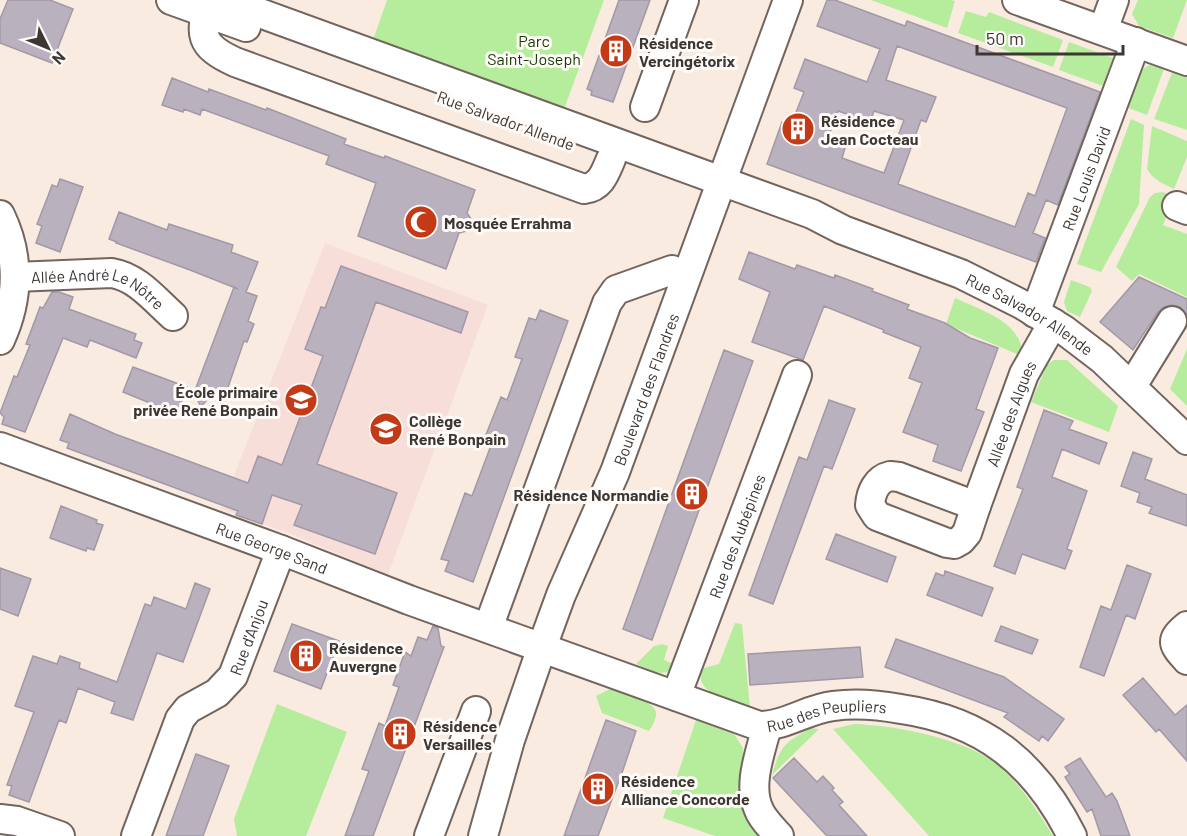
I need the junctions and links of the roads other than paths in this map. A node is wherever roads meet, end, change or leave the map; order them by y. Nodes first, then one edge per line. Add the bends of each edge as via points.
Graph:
1 (684, 0) edge
2 (771, 0) edge
3 (788, 0) edge
4 (1017, 0) edge
5 (1114, 0) edge
6 (199, 3) edge
7 (1103, 30) junction
8 (1136, 42) junction
9 (1187, 61) edge
10 (645, 107) dead end
11 (611, 159) junction
12 (711, 186) junction
13 (0, 215) edge
14 (672, 270) junction
15 (15, 277) junction
16 (173, 316) dead end
17 (1044, 318) junction
18 (1172, 321) dead end
19 (0, 340) edge
20 (796, 375) dead end
21 (1132, 386) junction
22 (1187, 440) edge
23 (0, 447) edge
24 (976, 506) dead end
25 (281, 550) junction
26 (561, 595) junction
27 (1187, 626) edge
28 (488, 628) junction
29 (542, 647) junction
30 (1187, 660) edge
31 (676, 696) junction
32 (476, 711) dead end
33 (767, 726) junction
34 (0, 819) edge
35 (60, 836) edge
36 (135, 836) edge
37 (429, 836) edge
38 (483, 836) edge
39 (779, 836) edge
40 (1072, 836) edge

1 - 10 street
2 - 12 street
3 - 12 street
4 - 7 street
5 - 7 street
6 - 11 street, Rue Salvador Allende
6 - 11 street via 205,38 219,54 235,62 584,189 599,183
6 - 12 street, Rue Salvador Allende
7 - 8 street
8 - 9 street
8 - 17 street, Rue Louis David
11 - 12 street, Rue Salvador Allende
12 - 14 street, Boulevard des Flandres
12 - 17 street, Rue Salvador Allende via 812,214 843,230 961,274
12 - 26 street, Boulevard des Flandres via 615,472
13 - 15 street via 9,237
14 - 26 street, Boulevard des Flandres via 607,448
14 - 28 street via 616,290 607,303
15 - 16 street, Allée André Le Nôtre via 112,273 135,282
15 - 19 street via 11,309
17 - 21 street, Rue Salvador Allende via 1088,348
17 - 24 street, Allée des Algues
18 - 21 street
20 - 31 street, Rue des Aubépines
21 - 22 street, Rue Salvador Allende
23 - 25 street, Rue George Sand
25 - 28 street, Rue George Sand
25 - 36 street, Rue d'Anjou via 236,669 223,688 188,709 180,719
26 - 29 street, Boulevard des Flandres
27 - 30 street via 1174,642
28 - 29 street, Rue George Sand
29 - 31 street, Rue des Peupliers
29 - 38 street, Boulevard des Flandres
31 - 33 street, Rue des Peupliers
32 - 37 street
33 - 39 street via 754,794 763,818
33 - 40 street, Rue des Peupliers via 823,708 855,705 916,711 958,722 994,741 1022,764 1047,793
34 - 35 street

